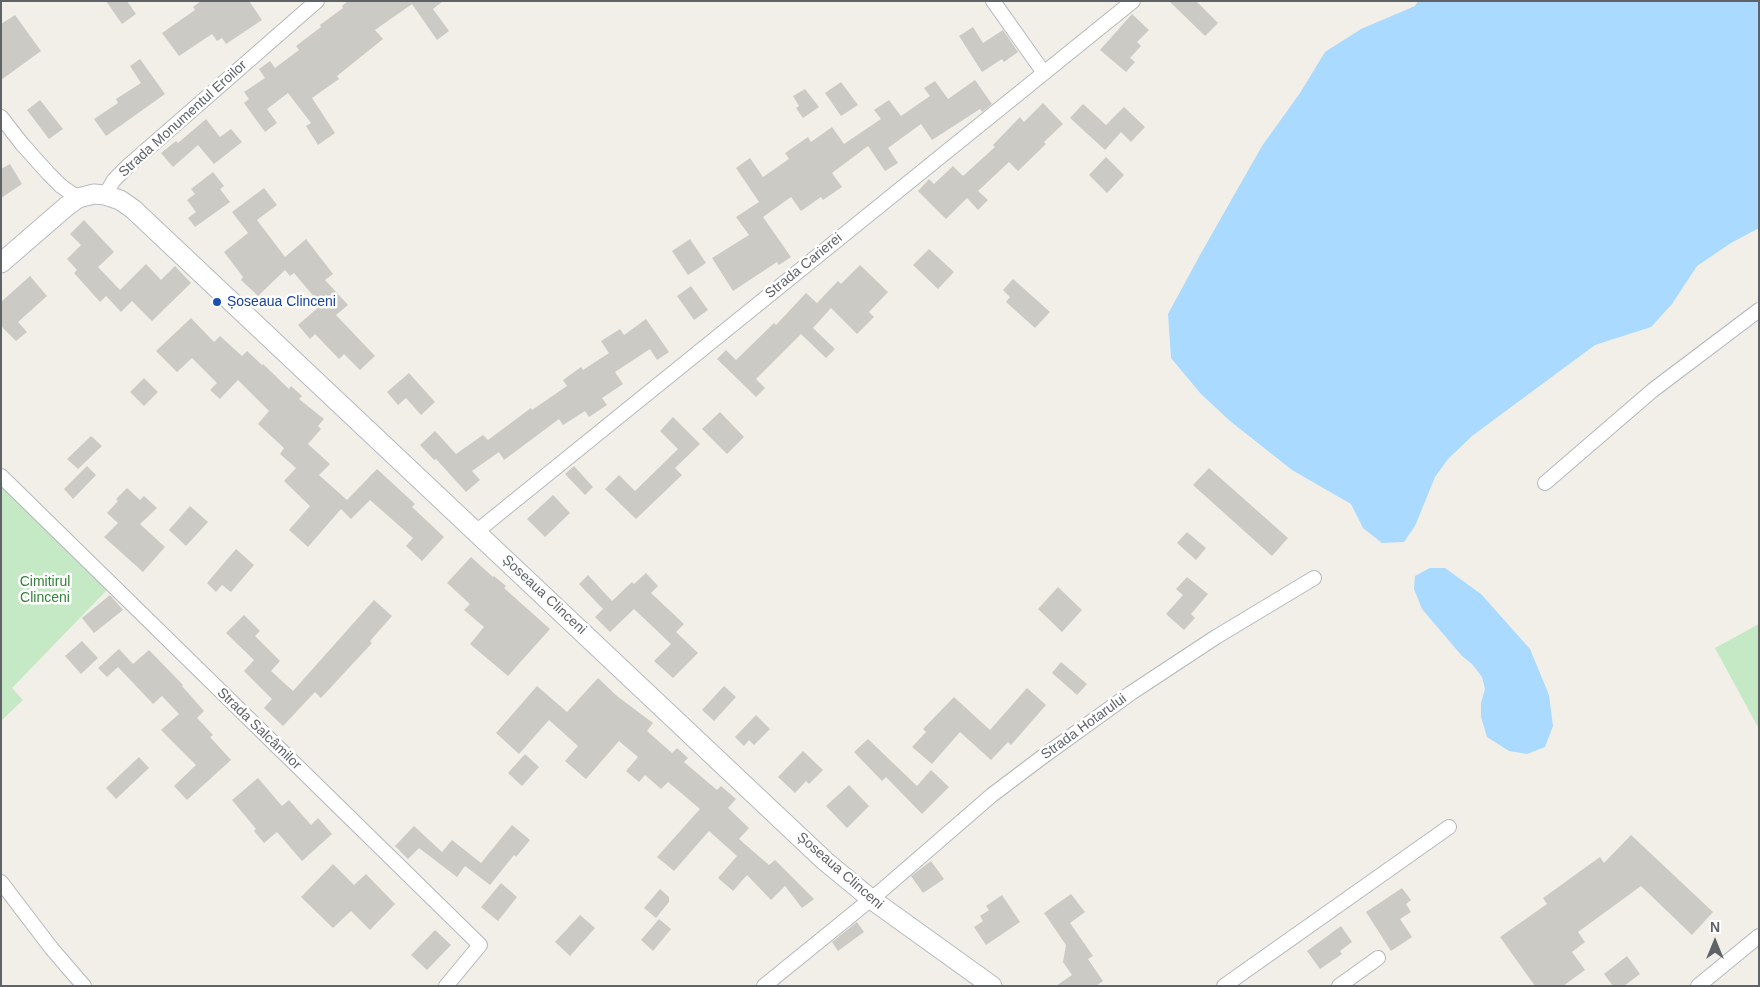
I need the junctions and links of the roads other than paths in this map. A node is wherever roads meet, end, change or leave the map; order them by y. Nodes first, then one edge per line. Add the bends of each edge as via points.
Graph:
1 (317, 1) edge
2 (993, 1) edge
3 (1133, 1) edge
4 (1044, 73) junction
5 (1, 117) edge
6 (105, 195) junction
7 (78, 198) junction
8 (1, 263) edge
9 (1759, 310) edge
10 (1, 476) edge
11 (1545, 483) dead end
12 (476, 532) junction
13 (1314, 578) dead end
14 (1449, 827) dead end
15 (1, 882) edge
16 (871, 899) junction
17 (1759, 936) edge
18 (1378, 958) dead end
19 (84, 986) edge
20 (446, 986) edge
21 (764, 986) edge
22 (992, 986) edge
23 (1224, 986) edge
24 (1339, 986) edge
25 (1698, 986) edge

1 - 6 street, Strada Monumentul Eroilor via 128,166
2 - 4 street
3 - 4 street, Strada Carierei
4 - 12 street, Strada Carierei
5 - 7 street via 48,173
6 - 7 main road
6 - 12 main road, Șoseaua Clinceni via 133,209
7 - 8 main road
9 - 11 street via 1653,390
10 - 20 street, Strada Salcâmilor via 480,946
12 - 16 main road, Șoseaua Clinceni via 826,861
13 - 16 street, Strada Hotarului via 1216,637 1056,747 992,796
14 - 23 street
15 - 19 street
16 - 21 street, Strada Hotarului
16 - 22 main road, Șoseaua Clinceni
17 - 25 street
18 - 24 street

